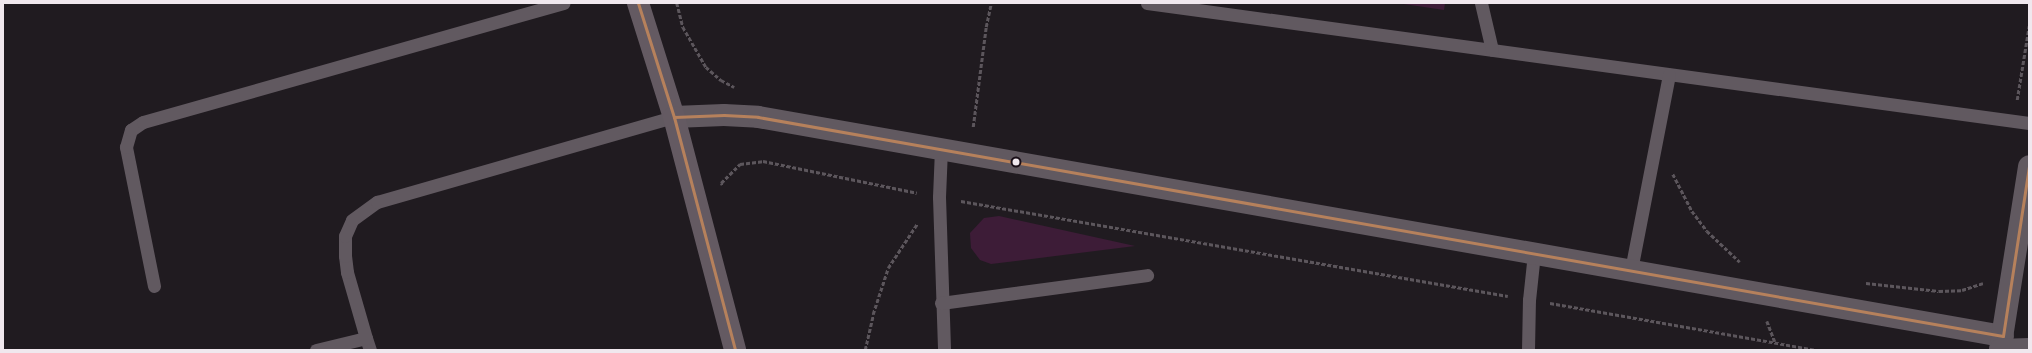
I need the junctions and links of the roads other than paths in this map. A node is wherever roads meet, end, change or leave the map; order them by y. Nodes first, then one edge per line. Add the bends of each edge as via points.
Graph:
1 (564, 3) edge
2 (638, 3) edge
3 (1146, 3) edge
4 (1481, 3) edge
5 (1492, 50) junction
6 (1669, 75) junction
7 (674, 117) junction
8 (2029, 123) edge
9 (940, 149) junction
10 (2029, 166) edge
11 (1534, 253) junction
12 (1631, 270) junction
13 (1147, 275) dead end
14 (154, 286) dead end
15 (941, 303) junction
16 (368, 344) edge
17 (2001, 345) edge
18 (2029, 349) edge
19 (316, 350) edge
20 (735, 350) edge
21 (944, 350) edge
22 (1528, 350) edge

1 - 14 lane via 143,122 131,130 126,147
2 - 7 main road
3 - 5 lane
4 - 5 lane
5 - 6 lane
6 - 8 lane
6 - 12 lane
7 - 9 street via 742,115
7 - 16 lane via 377,202 352,220 345,236 344,256
7 - 20 main road
9 - 11 street
9 - 15 lane
10 - 17 street
11 - 12 street
11 - 22 lane via 1529,300
12 - 17 street
13 - 15 lane
15 - 21 lane
16 - 19 lane
17 - 18 street

